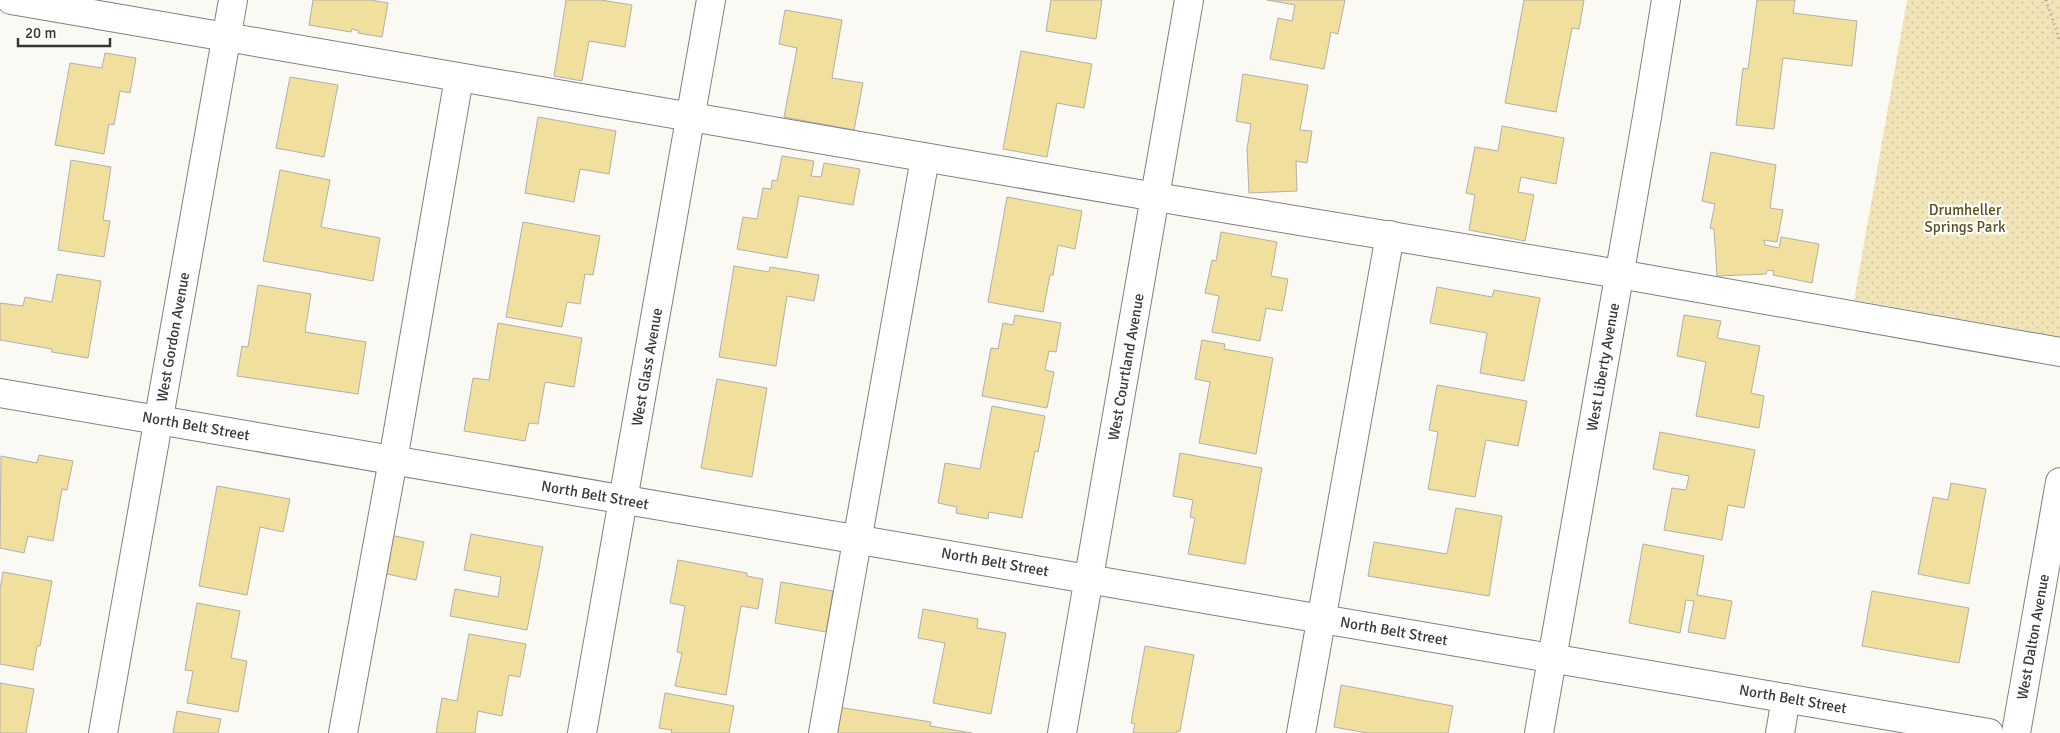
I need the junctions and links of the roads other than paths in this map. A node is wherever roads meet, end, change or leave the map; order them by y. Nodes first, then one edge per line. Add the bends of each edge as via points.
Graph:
1 (11, 0) edge
2 (233, 0) edge
3 (711, 0) edge
4 (1189, 0) edge
5 (1666, 0) edge
6 (227, 36) junction
7 (459, 78) junction
8 (691, 116) junction
9 (926, 158) junction
10 (1156, 197) junction
11 (1390, 235) junction
12 (1619, 274) junction
13 (2060, 352) edge
14 (0, 393) edge
15 (158, 419) junction
16 (393, 460) junction
17 (2060, 482) edge
18 (623, 500) junction
19 (857, 539) junction
20 (1089, 578) junction
21 (1322, 619) junction
22 (1552, 658) junction
23 (1786, 698) junction
24 (103, 733) edge
25 (343, 733) edge
26 (582, 733) edge
27 (823, 733) edge
28 (1062, 733) edge
29 (1301, 733) edge
30 (1539, 733) edge
31 (1780, 733) edge
32 (1989, 733) edge
33 (2016, 733) edge

1 - 6 street
2 - 6 street, West Gordon Avenue
3 - 8 street, West Glass Avenue
4 - 10 street, West Courtland Avenue
5 - 12 street, West Liberty Avenue
6 - 7 street
6 - 15 street, West Gordon Avenue
7 - 8 street
7 - 16 street
8 - 9 street
8 - 18 street, West Glass Avenue
9 - 10 street
9 - 19 street
10 - 11 street
10 - 20 street, West Courtland Avenue
11 - 12 street
11 - 21 street
12 - 13 street
12 - 22 street, West Liberty Avenue
14 - 15 street, North Belt Street
15 - 16 street, North Belt Street
15 - 24 street, West Gordon Avenue
16 - 18 street, North Belt Street
16 - 25 street
17 - 33 street, West Dalton Avenue
18 - 19 street, North Belt Street
18 - 26 street, West Glass Avenue
19 - 20 street, North Belt Street
19 - 27 street
20 - 21 street, North Belt Street
20 - 28 street, West Courtland Avenue
21 - 22 street, North Belt Street
21 - 29 street
22 - 23 street, North Belt Street
22 - 30 street, West Liberty Avenue
23 - 31 street
23 - 32 street, North Belt Street

